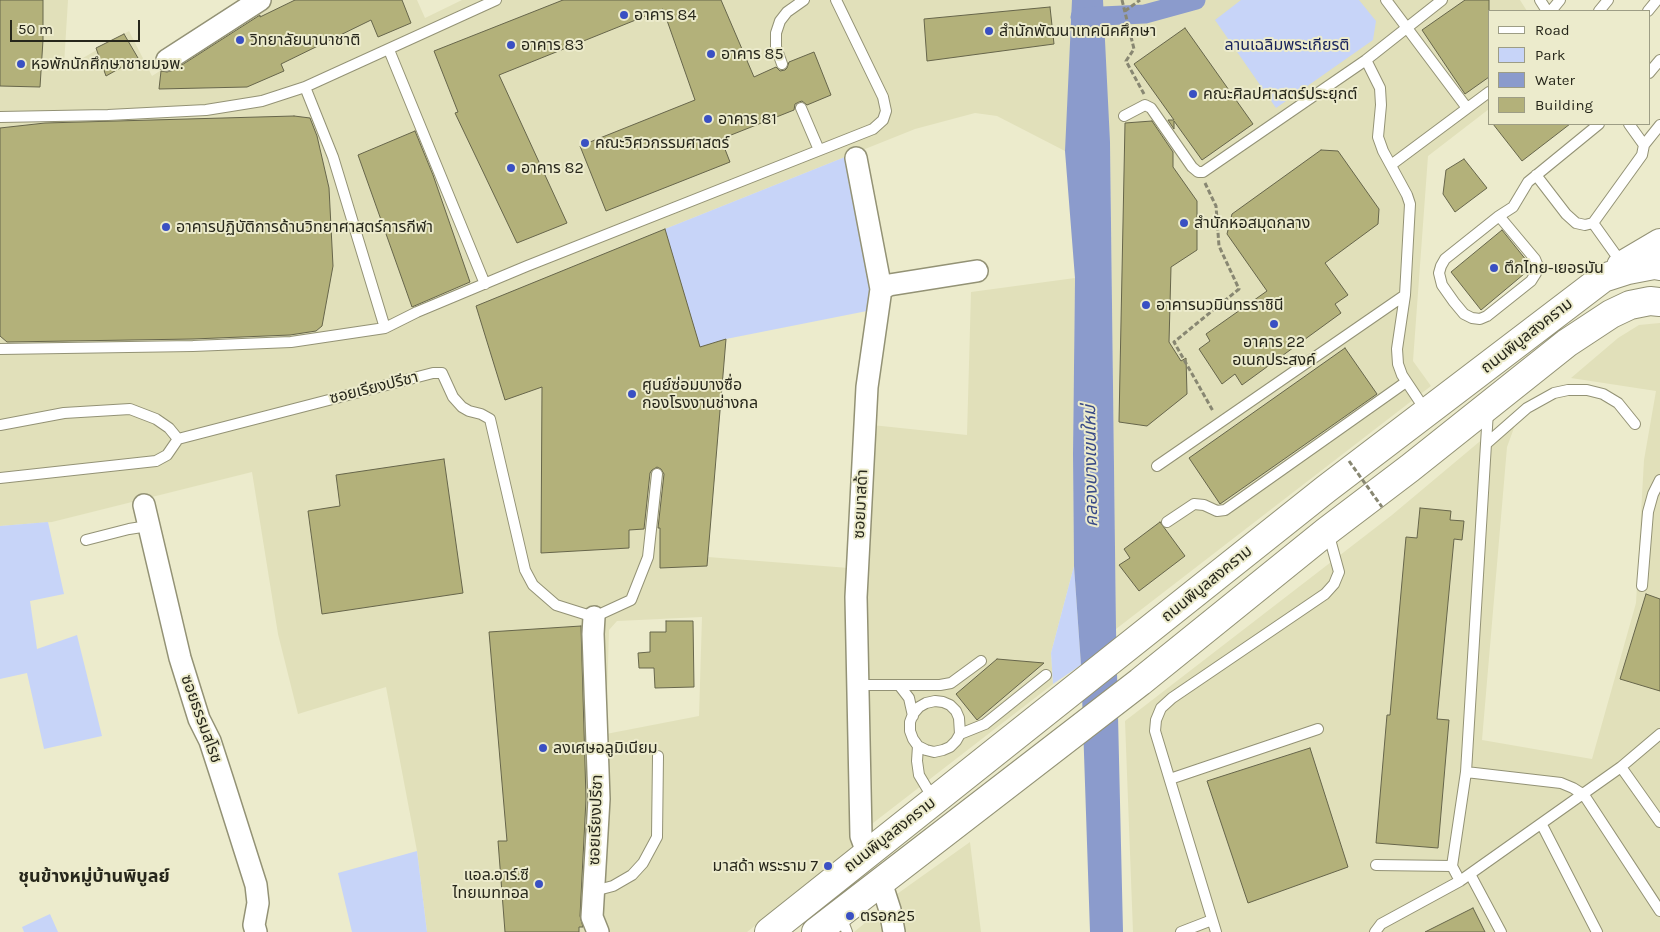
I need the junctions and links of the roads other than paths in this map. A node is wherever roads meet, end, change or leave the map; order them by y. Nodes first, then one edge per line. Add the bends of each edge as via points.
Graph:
1 (260, 0) edge
2 (496, 0) edge
3 (804, 0) edge
4 (836, 0) edge
5 (1386, 0) edge
6 (1442, 0) edge
7 (1540, 0) edge
8 (1560, 0) edge
9 (1608, 0) edge
10 (1657, 0) edge
11 (1548, 10) edge
12 (1550, 10) edge
13 (1600, 10) edge
14 (1649, 10) edge
15 (1407, 28) junction
16 (389, 50) junction
17 (167, 60) dead end
18 (1366, 60) junction
19 (1660, 60) edge
20 (782, 64) dead end
21 (1650, 72) edge
22 (305, 87) junction
23 (1488, 93) edge
24 (801, 108) dead end
25 (1468, 108) junction
26 (1124, 116) dead end
27 (0, 117) edge
28 (1598, 125) edge
29 (1630, 125) edge
30 (1660, 125) edge
31 (1644, 145) junction
32 (819, 150) junction
33 (856, 158) dead end
34 (1391, 165) junction
35 (1536, 175) junction
36 (1499, 216) junction
37 (1593, 223) junction
38 (1660, 243) edge
39 (1660, 266) edge
40 (977, 271) dead end
41 (1613, 271) junction
42 (485, 284) junction
43 (881, 289) junction
44 (1405, 295) junction
45 (1660, 302) edge
46 (385, 328) junction
47 (0, 349) edge
48 (1406, 382) junction
49 (1488, 406) junction
50 (1427, 412) junction
51 (5, 424) edge
52 (1634, 424) dead end
53 (178, 439) junction
54 (1486, 444) junction
55 (1157, 466) dead end
56 (657, 474) dead end
57 (0, 478) edge
58 (1660, 480) edge
59 (144, 505) dead end
60 (1166, 522) dead end
61 (148, 526) junction
62 (1327, 531) junction
63 (86, 540) dead end
64 (1642, 586) dead end
65 (594, 618) junction
66 (981, 661) dead end
67 (1046, 675) dead end
68 (951, 683) junction
69 (858, 685) junction
70 (899, 685) junction
71 (950, 705) junction
72 (913, 716) junction
73 (1318, 729) dead end
74 (960, 734) junction
75 (1660, 735) edge
76 (918, 746) junction
77 (658, 756) dead end
78 (1621, 767) junction
79 (1466, 772) junction
80 (1170, 779) junction
81 (1584, 794) junction
82 (934, 801) junction
83 (1660, 822) edge
84 (1542, 824) junction
85 (870, 850) junction
86 (1376, 865) dead end
87 (1452, 866) junction
88 (1470, 874) junction
89 (1460, 881) junction
90 (880, 882) junction
91 (594, 891) junction
92 (1660, 911) edge
93 (1212, 920) junction
94 (844, 923) edge
95 (256, 932) edge
96 (598, 932) edge
97 (769, 932) edge
98 (816, 932) edge
99 (894, 932) edge
100 (1181, 932) edge
101 (1216, 932) edge
102 (1375, 932) edge
103 (1501, 932) edge
104 (1597, 932) edge

1 - 17 street
2 - 16 lane
3 - 20 lane via 786,12 778,27 776,47
4 - 32 lane via 886,110 883,120 873,129
5 - 15 lane
6 - 15 lane
7 - 11 lane
8 - 12 lane
9 - 13 lane
10 - 14 lane
15 - 18 lane
15 - 25 lane
16 - 22 lane
16 - 42 lane
18 - 26 lane via 1203,172 1192,167 1151,108 1145,105
18 - 34 lane via 1380,88 1378,137
19 - 21 lane
22 - 27 lane via 256,102 206,110
22 - 46 lane via 333,157
23 - 25 lane
24 - 32 lane
25 - 34 lane
28 - 35 lane
29 - 31 lane
30 - 31 lane
31 - 37 lane via 1641,157
32 - 42 lane
33 - 43 street, ซอยมาสด้า
34 - 44 lane via 1410,204
35 - 36 lane via 1524,187 1513,207
35 - 37 lane via 1576,223
36 - 36 lane via 1445,259 1441,266 1442,285 1464,314 1472,318 1487,316 1531,280 1538,266
37 - 41 lane
38 - 41 main road
39 - 41 main road, ถนนพิบูลสงคราม
40 - 43 street via 889,284
41 - 50 main road, ถนนพิบูลสงคราม
42 - 46 lane
43 - 69 street, ซอยมาสด้า via 867,386 856,597
44 - 48 lane via 1398,364
44 - 55 lane
45 - 49 main road, ถนนพิบูลสงคราม via 1630,305 1611,314 1567,343
46 - 47 lane via 291,342
48 - 50 lane
48 - 60 lane via 1224,510 1194,504
49 - 54 lane
49 - 62 main road, ถนนพิบูลสงคราม
50 - 82 main road, ถนนพิบูลสงคราม
51 - 53 lane via 64,413 130,409 156,418
52 - 54 lane via 1618,403 1603,394 1568,390 1554,393 1527,408
53 - 57 lane via 167,455 156,461
53 - 65 lane, ซอยเรียงปรีชา via 442,373 453,397 462,407 490,419 525,570 533,585 556,605
54 - 79 lane
56 - 65 lane via 648,557 631,600
58 - 64 lane via 1648,512
59 - 61 street, ซอยธรรมสโรช
61 - 63 lane
61 - 95 street, ซอยธรรมสโรช via 180,658 256,885
62 - 80 lane via 1339,572 1325,594 1162,708 1156,720 1156,731
62 - 90 main road, ถนนพิบูลสงคราม via 1140,682
65 - 91 street, ซอยเรียงปรีชา via 598,798
66 - 68 lane
67 - 74 lane via 985,724
68 - 70 lane
68 - 71 lane via 946,695
69 - 70 lane
69 - 85 street, ซอยมาสด้า via 861,836
70 - 72 lane via 909,698
71 - 72 lane via 935,701 926,703
71 - 74 lane via 960,718
72 - 76 lane via 910,731
73 - 80 lane
74 - 76 lane via 950,747 943,750 934,752
75 - 78 lane
76 - 82 lane via 919,776
77 - 91 lane via 657,837 632,875 613,886
78 - 81 lane
78 - 83 lane
79 - 81 lane via 1561,783
79 - 87 lane
80 - 93 lane
81 - 84 lane
81 - 92 lane
82 - 85 main road, ถนนพิบูลสงคราม
84 - 88 lane
84 - 104 lane
85 - 97 main road, ถนนพิบูลสงคราม
86 - 87 lane
87 - 89 lane
88 - 89 lane
88 - 103 lane
89 - 102 lane via 1381,924
90 - 94 main road, ถนนพิบูลสงคราม
90 - 99 street
91 - 96 street, ซอยเรียงปรีชา via 592,917
93 - 100 lane
93 - 101 lane
94 - 98 main road, ถนนพิบูลสงคราม

